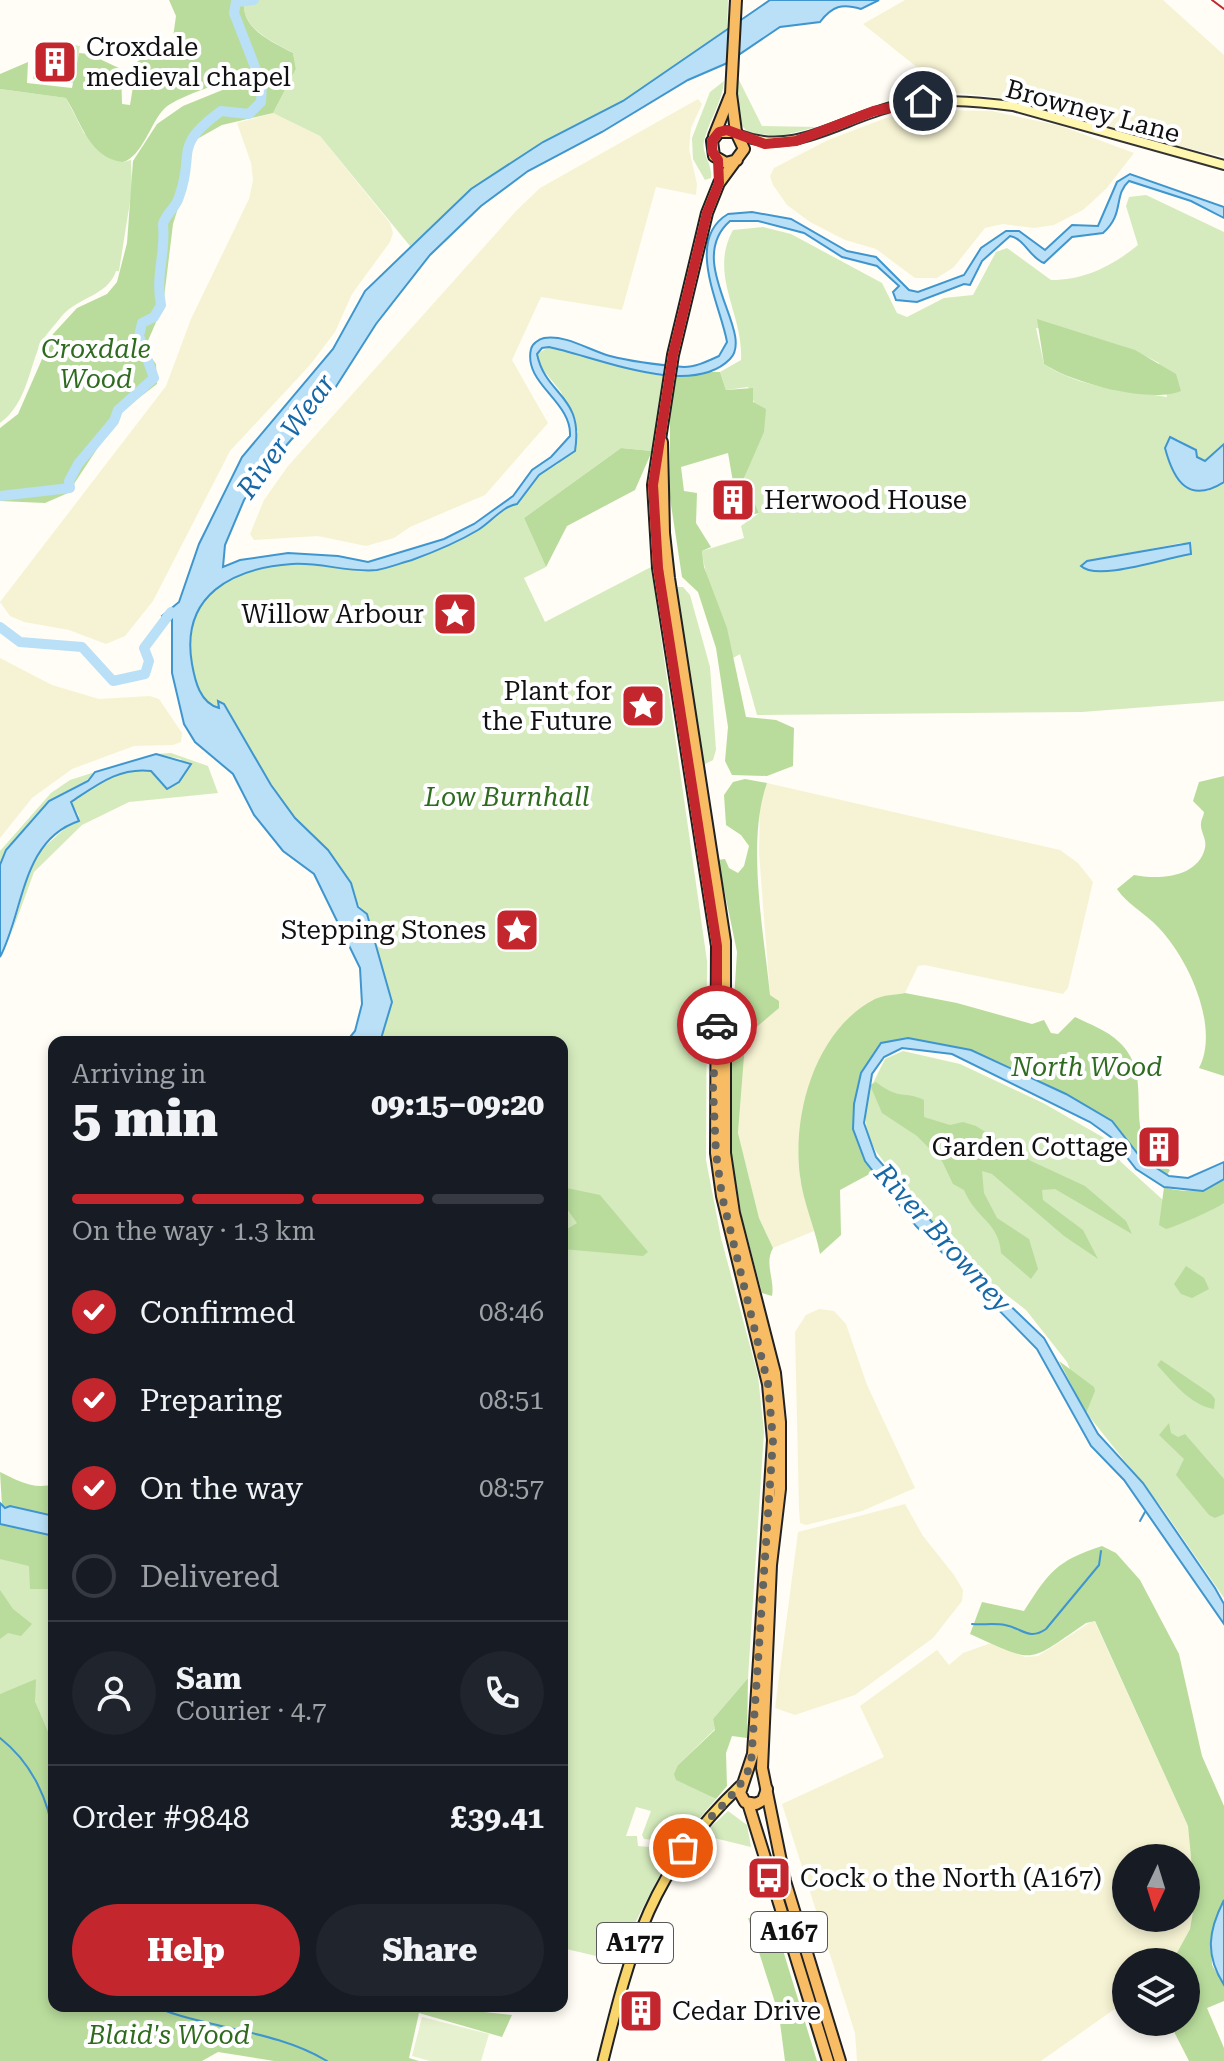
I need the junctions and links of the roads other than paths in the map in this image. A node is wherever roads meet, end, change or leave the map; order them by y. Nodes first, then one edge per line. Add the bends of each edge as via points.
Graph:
1 (736, 0) edge
2 (731, 94) junction
3 (738, 134) junction
4 (714, 136) junction
5 (765, 144) junction
6 (738, 158) junction
7 (718, 160) junction
8 (1224, 165) edge
9 (719, 183) junction
10 (662, 420) junction
11 (742, 1783) junction
12 (766, 1785) junction
13 (747, 1803) junction
14 (721, 1805) junction
15 (603, 2061) edge
16 (828, 2061) edge
17 (840, 2061) edge

1 - 2 highway
2 - 3 highway
2 - 4 highway
3 - 4 highway via 723,130
3 - 5 main road
3 - 6 highway via 744,144
4 - 7 highway, A167 via 712,151
5 - 6 main road
5 - 8 main road, Browney Lane via 796,141 896,106 950,100 1013,106
6 - 7 highway via 730,163
6 - 9 highway, A167
7 - 9 highway, A167
9 - 10 highway, A167 via 707,213
10 - 11 highway, A167 via 653,485 657,557 717,946 716,1153 768,1384 773,1440 753,1754
10 - 12 highway, A167 via 666,548 725,941 725,1153 734,1213 772,1360 780,1422 762,1759
11 - 12 highway via 753,1777
11 - 13 highway via 740,1796
11 - 14 main road, A177
12 - 13 highway via 763,1800
12 - 17 highway, A167 via 785,1881
13 - 14 main road
13 - 16 highway, A167
14 - 15 main road, A177 via 683,1848 643,1922

